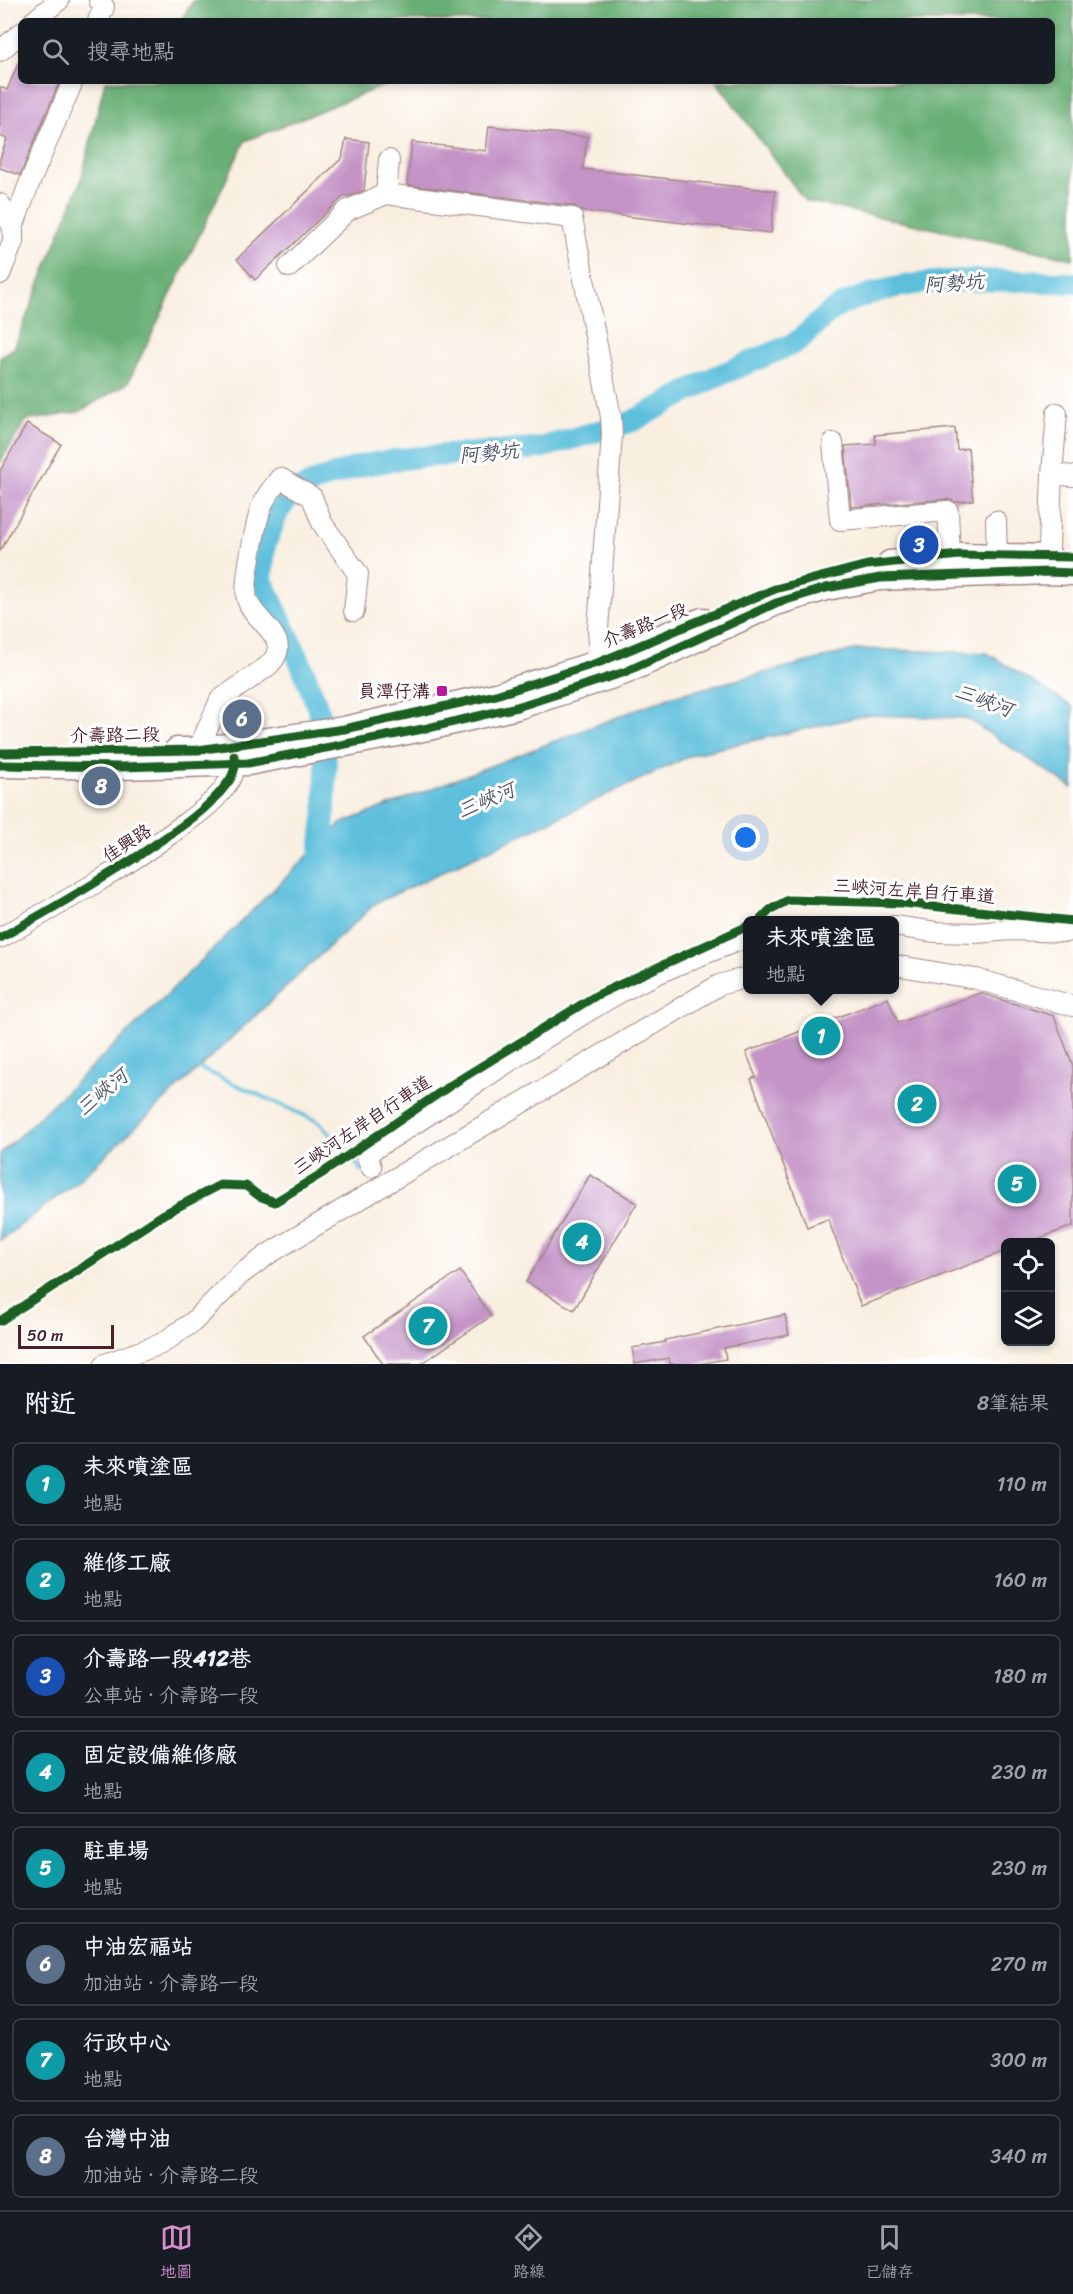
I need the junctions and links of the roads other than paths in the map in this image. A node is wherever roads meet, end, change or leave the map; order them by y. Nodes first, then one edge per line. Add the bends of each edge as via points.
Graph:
1 (58, 0) edge
2 (99, 0) edge
3 (37, 18) edge
4 (99, 18) edge
5 (18, 36) edge
6 (0, 51) edge
7 (72, 84) edge
8 (389, 160) dead end
9 (386, 194) junction
10 (0, 204) edge
11 (13, 227) junction
12 (289, 267) dead end
13 (0, 274) edge
14 (1057, 413) dead end
15 (833, 443) dead end
16 (1052, 474) junction
17 (1073, 476) edge
18 (996, 521) dead end
19 (950, 556) junction
20 (997, 556) junction
21 (1057, 562) edge
22 (1073, 573) edge
23 (354, 611) dead end
24 (603, 670) junction
25 (198, 750) junction
26 (0, 753) edge
27 (233, 754) junction
28 (0, 765) edge
29 (899, 927) edge
30 (1073, 930) edge
31 (0, 938) edge
32 (743, 939) edge
33 (899, 966) edge
34 (743, 978) edge
35 (1073, 1006) edge
36 (371, 1167) dead end
37 (105, 1364) edge

1 - 3 street
2 - 4 street via 104,7
5 - 6 street
7 - 11 street
8 - 9 street
9 - 12 street via 348,210
9 - 24 street via 572,218 612,425 598,629
10 - 11 street
11 - 13 street via 13,242
14 - 16 street
15 - 19 street via 840,520 948,511
16 - 17 street
16 - 21 street
18 - 20 street
19 - 20 main road, 介壽路一段
19 - 24 main road, 介壽路一段 via 867,566 775,589
20 - 21 main road, 介壽路一段
21 - 22 main road, 介壽路一段
21 - 24 main road, 介壽路一段 via 880,578 826,588 776,603 625,672
23 - 25 street via 358,574 322,523 312,497 280,478 263,502 246,578 247,601 274,636 276,658 219,700
24 - 27 main road, 介壽路一段 via 345,737
25 - 26 main road, 介壽路二段
25 - 27 main road, 介壽路二段
27 - 28 main road, 介壽路二段 via 122,768
27 - 31 street, 佳興路 via 227,784 201,811 84,891
29 - 30 street via 975,933
32 - 36 street via 680,963 611,998 503,1064 366,1154
33 - 35 street via 976,979
34 - 37 street via 719,985 270,1253 241,1274 194,1322 161,1344

